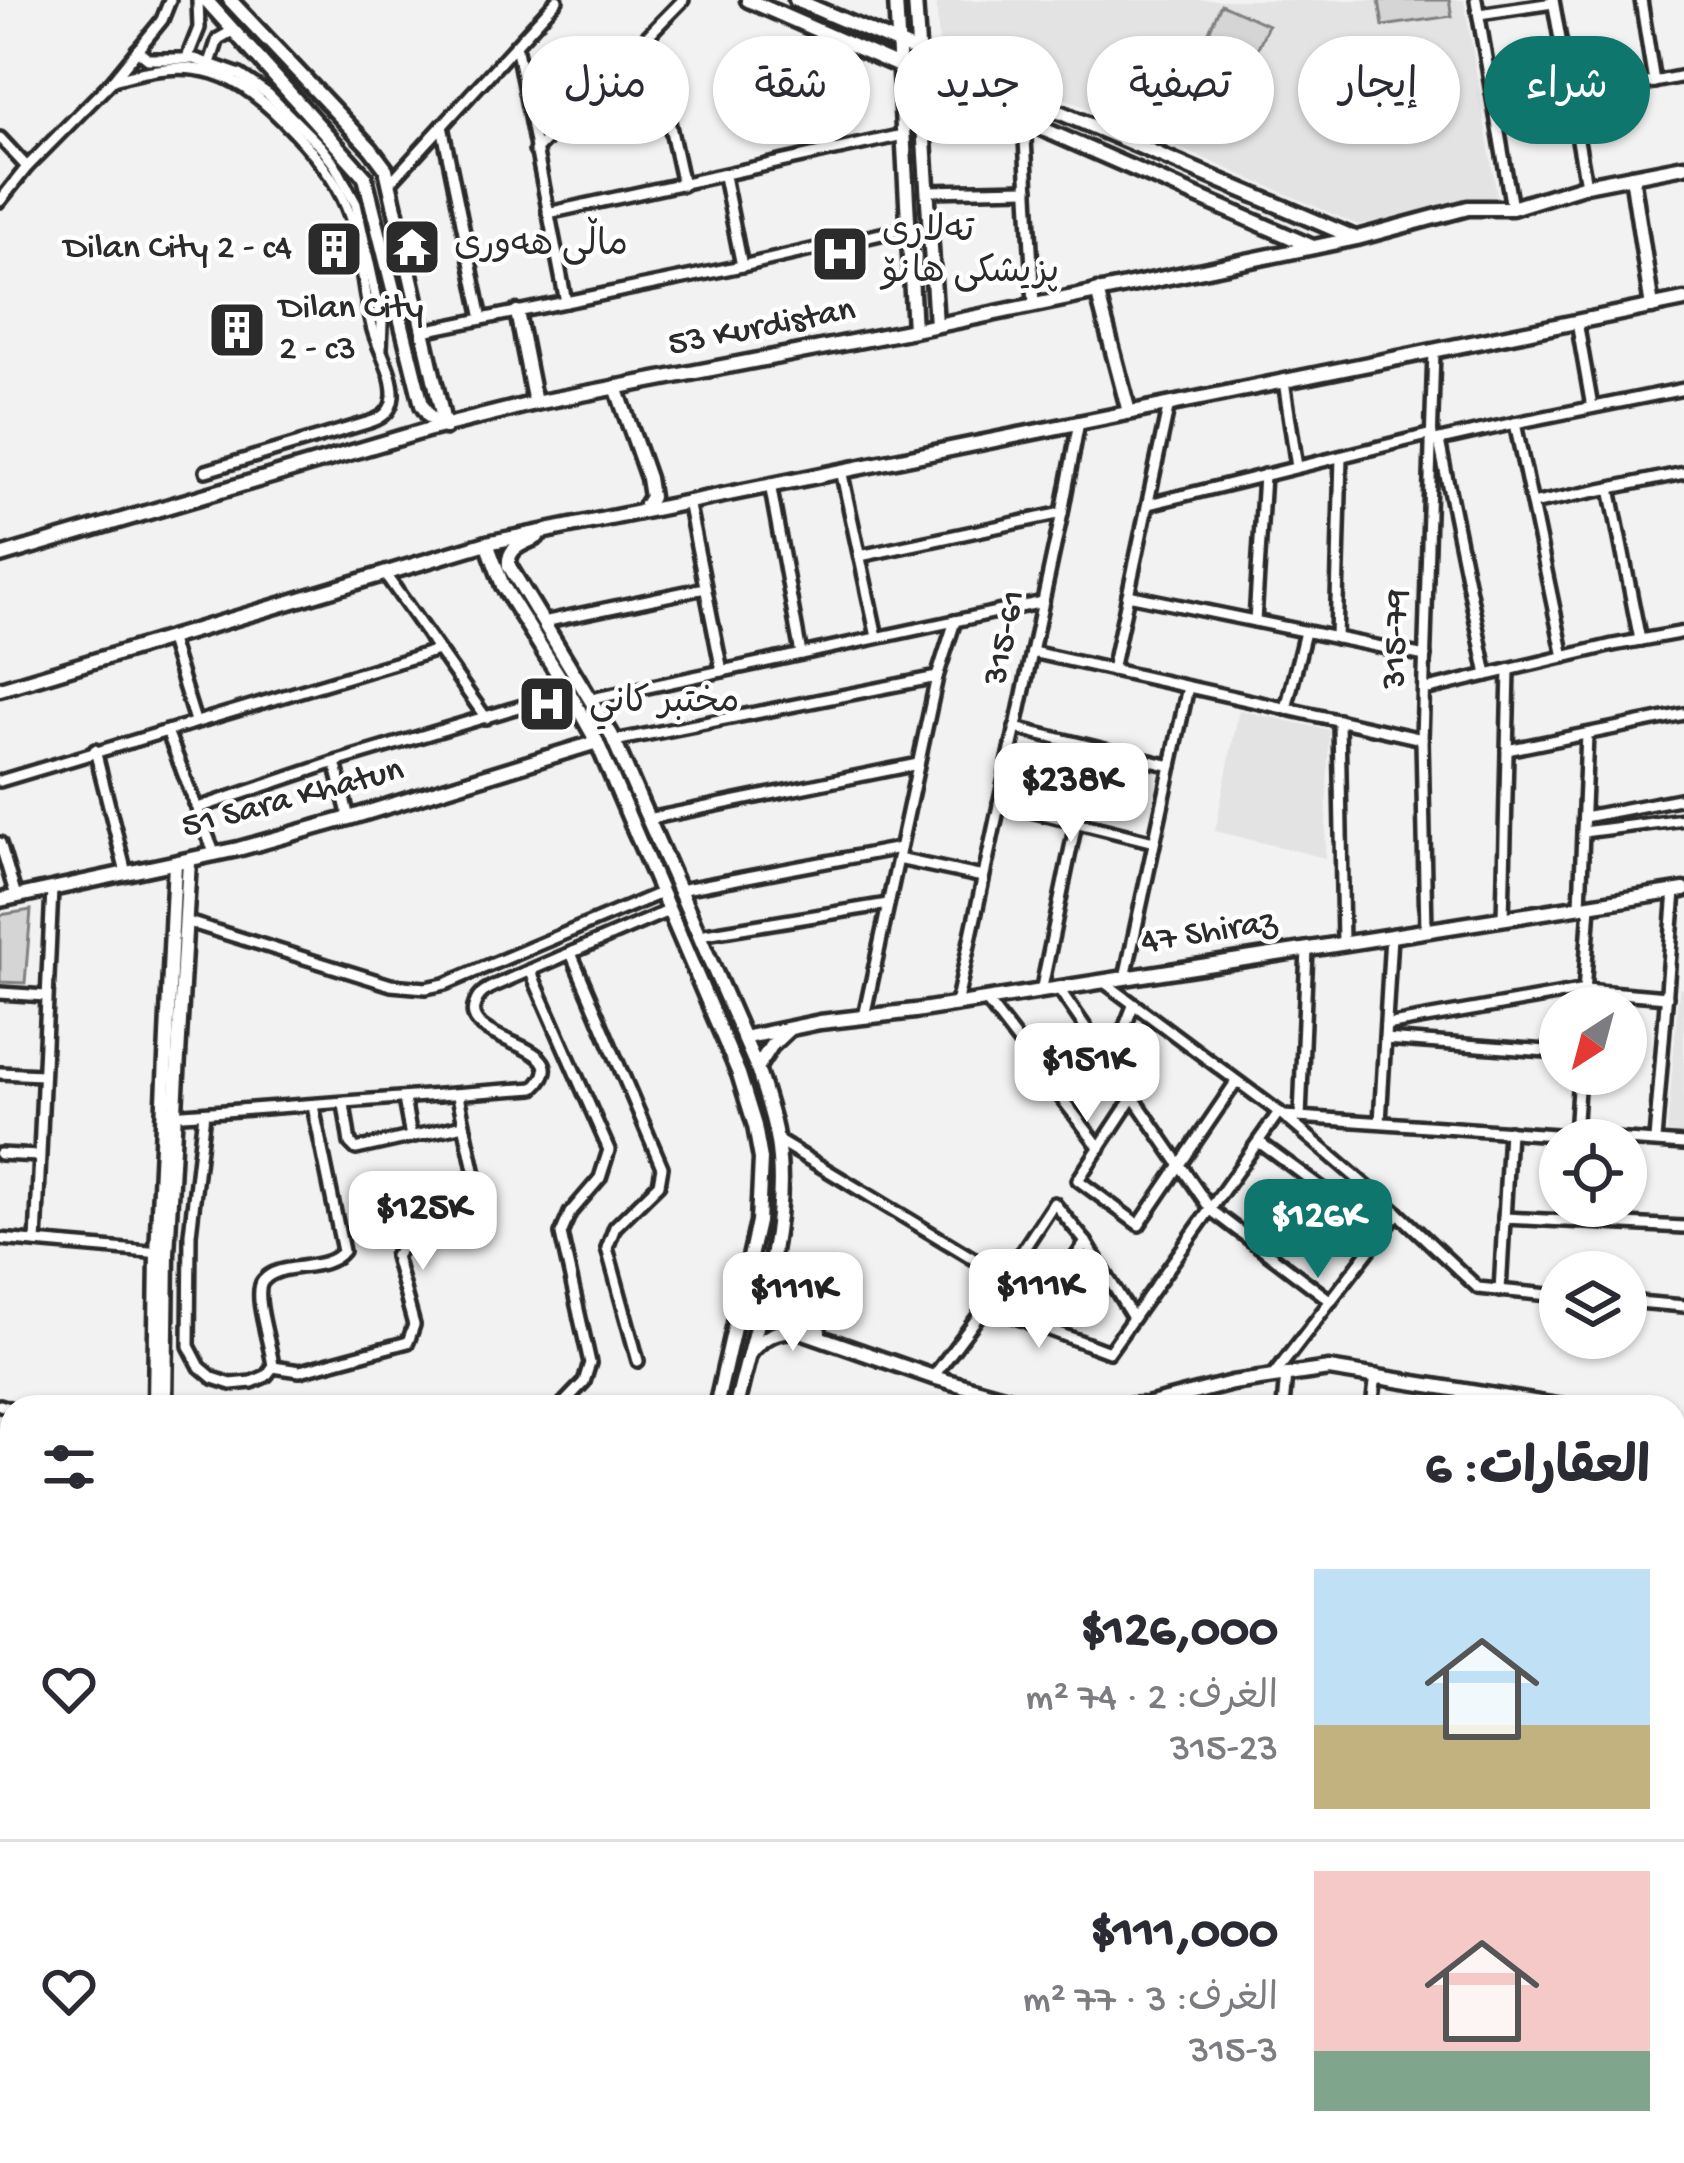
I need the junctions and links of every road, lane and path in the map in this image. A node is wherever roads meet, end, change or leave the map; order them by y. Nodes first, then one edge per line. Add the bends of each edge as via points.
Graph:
1 (170, 0) edge
2 (202, 0) edge
3 (230, 0) edge
4 (557, 0) edge
5 (683, 0) edge
6 (748, 0) edge
7 (796, 0) edge
8 (896, 0) edge
9 (915, 0) edge
10 (1476, 0) edge
11 (1642, 0) edge
12 (1553, 1) edge
13 (1479, 14) junction
14 (234, 30) junction
15 (650, 35) junction
16 (898, 36) edge
17 (917, 36) edge
18 (1559, 36) edge
19 (894, 41) edge
20 (1484, 43) edge
21 (516, 45) junction
22 (137, 50) junction
23 (186, 62) junction
24 (894, 62) edge
25 (208, 67) junction
26 (1684, 76) edge
27 (112, 80) junction
28 (1654, 82) junction
29 (1650, 83) edge
30 (1063, 112) edge
31 (442, 126) junction
32 (894, 137) edge
33 (1063, 137) edge
34 (0, 138) edge
35 (903, 144) edge
36 (924, 144) edge
37 (1025, 144) edge
38 (1501, 144) edge
39 (1579, 144) edge
40 (535, 151) junction
41 (1684, 166) edge
42 (27, 167) junction
43 (724, 176) junction
44 (1632, 176) junction
45 (389, 184) junction
46 (683, 185) junction
47 (1586, 185) junction
48 (1028, 189) junction
49 (927, 191) junction
50 (0, 201) edge
51 (1512, 208) junction
52 (548, 214) junction
53 (907, 228) junction
54 (1357, 238) junction
55 (1313, 247) junction
56 (742, 266) junction
57 (1097, 292) junction
58 (1684, 300) edge
59 (566, 302) junction
60 (934, 303) junction
61 (912, 304) junction
62 (1034, 305) junction
63 (1652, 307) junction
64 (517, 312) junction
65 (482, 319) junction
66 (1577, 322) junction
67 (936, 325) junction
68 (422, 331) junction
69 (914, 331) junction
70 (1434, 350) junction
71 (1284, 381) junction
72 (616, 387) junction
73 (1684, 389) edge
74 (535, 403) junction
75 (1169, 404) junction
76 (1592, 407) junction
77 (1129, 412) junction
78 (1079, 422) junction
79 (1515, 422) junction
80 (445, 427) junction
81 (1434, 439) junction
82 (1341, 457) junction
83 (1297, 467) junction
84 (841, 470) junction
85 (206, 471) dead end
86 (1684, 473) edge
87 (1264, 476) junction
88 (770, 484) junction
89 (1610, 488) junction
90 (688, 501) junction
91 (1149, 504) junction
92 (1532, 504) junction
93 (642, 510) junction
94 (1062, 513) junction
95 (546, 530) junction
96 (487, 543) junction
97 (0, 556) edge
98 (860, 556) junction
99 (385, 574) junction
100 (510, 583) junction
101 (705, 588) junction
102 (1128, 595) junction
103 (1043, 602) junction
104 (955, 621) junction
105 (1255, 621) junction
106 (543, 622) junction
107 (1305, 632) junction
108 (1684, 632) edge
109 (169, 638) junction
110 (877, 638) junction
111 (1336, 638) junction
112 (1640, 640) junction
113 (439, 650) junction
114 (1032, 652) junction
115 (801, 654) junction
116 (1425, 656) junction
117 (1564, 657) junction
118 (722, 670) junction
119 (1112, 670) junction
120 (1509, 670) junction
121 (1487, 675) junction
122 (937, 677) junction
123 (1188, 687) junction
124 (0, 689) edge
125 (1424, 690) junction
126 (569, 692) junction
127 (592, 699) junction
128 (1286, 709) junction
129 (1684, 714) edge
130 (486, 718) junction
131 (1339, 720) junction
132 (195, 721) junction
133 (1016, 728) junction
134 (167, 731) junction
135 (1587, 734) junction
136 (1422, 739) junction
137 (614, 741) junction
138 (597, 742) junction
139 (95, 750) junction
140 (1507, 750) junction
141 (335, 762) junction
142 (918, 764) junction
143 (1171, 766) junction
144 (0, 781) edge
145 (1684, 798) edge
146 (999, 803) junction
147 (198, 808) junction
148 (1584, 817) junction
149 (349, 818) junction
150 (648, 819) junction
151 (1684, 819) edge
152 (1076, 823) junction
153 (1583, 832) junction
154 (1154, 842) junction
155 (0, 843) edge
156 (899, 854) junction
157 (215, 855) junction
158 (182, 862) junction
159 (126, 873) junction
160 (983, 877) junction
161 (52, 889) junction
162 (679, 890) junction
163 (1680, 891) edge
164 (661, 892) junction
165 (16, 896) junction
166 (0, 900) edge
167 (888, 904) junction
168 (1585, 906) junction
169 (668, 911) junction
170 (1503, 919) junction
171 (185, 921) junction
172 (1426, 930) junction
173 (699, 935) junction
174 (1391, 936) junction
175 (1343, 944) junction
176 (1307, 949) junction
177 (571, 953) junction
178 (530, 970) junction
179 (1125, 977) junction
180 (719, 982) junction
181 (1104, 982) junction
182 (1585, 987) edge
183 (1059, 988) junction
184 (702, 989) junction
185 (1041, 992) junction
186 (0, 993) edge
187 (1647, 995) edge
188 (46, 996) junction
189 (1666, 997) junction
190 (1539, 998) edge
191 (986, 1000) junction
192 (956, 1005) junction
193 (1133, 1006) junction
194 (864, 1017) junction
195 (1386, 1025) junction
196 (790, 1028) junction
197 (743, 1038) junction
198 (1385, 1040) junction
199 (1539, 1051) edge
200 (1112, 1063) junction
201 (757, 1068) junction
202 (0, 1073) edge
203 (42, 1075) junction
204 (1236, 1082) junction
205 (1134, 1095) junction
206 (458, 1096) junction
207 (404, 1099) junction
208 (344, 1104) junction
209 (313, 1106) junction
210 (204, 1113) junction
211 (170, 1114) junction
212 (1282, 1114) junction
213 (1300, 1117) junction
214 (1380, 1122) junction
215 (464, 1125) junction
216 (1509, 1131) junction
217 (1539, 1133) edge
218 (411, 1137) junction
219 (776, 1140) junction
220 (1647, 1140) edge
221 (1655, 1140) junction
222 (1258, 1142) junction
223 (1684, 1144) edge
224 (1100, 1148) junction
225 (0, 1154) edge
226 (39, 1156) junction
227 (1180, 1163) junction
228 (1211, 1210) junction
229 (1397, 1213) junction
230 (1504, 1217) junction
231 (1684, 1225) edge
232 (1383, 1233) junction
233 (0, 1239) edge
234 (36, 1242) junction
235 (1086, 1242) junction
236 (162, 1253) junction
237 (767, 1273) junction
238 (1004, 1277) junction
239 (1500, 1291) junction
240 (1539, 1294) edge
241 (1331, 1301) junction
242 (1647, 1303) edge
243 (986, 1306) junction
244 (1684, 1306) edge
245 (1133, 1318) junction
246 (1030, 1323) junction
247 (830, 1339) junction
248 (748, 1355) junction
249 (638, 1361) dead end
250 (273, 1367) junction
251 (1280, 1375) junction
252 (1376, 1375) junction
253 (933, 1377) junction
254 (1460, 1389) junction
255 (156, 1395) edge
256 (164, 1395) edge
257 (572, 1395) edge
258 (719, 1395) edge
259 (739, 1395) edge
260 (997, 1395) edge
261 (1188, 1395) edge
262 (1282, 1395) edge
263 (1374, 1395) edge
264 (1459, 1395) edge
265 (1484, 1395) edge

1 - 22 street
2 - 14 main road
2 - 23 street
3 - 45 main road via 371,149
4 - 21 street
5 - 15 street
6 - 24 main road
7 - 19 main road
8 - 16 main road
9 - 17 main road
10 - 13 street
11 - 28 street
12 - 13 street
12 - 18 street
13 - 20 street
14 - 25 street via 218,39
14 - 80 main road via 364,177 422,405
15 - 40 street
15 - 46 street
21 - 31 street
21 - 40 street
22 - 23 street
22 - 27 street
23 - 25 street
23 - 27 street
25 - 85 street via 265,97 338,189 393,397 379,419
26 - 28 street
27 - 42 street
28 - 29 street
30 - 54 main road
31 - 45 street
31 - 65 street
32 - 43 street
33 - 55 main road
34 - 42 street
35 - 53 main road
36 - 49 main road
37 - 48 street
38 - 51 street
39 - 47 street
40 - 52 street
41 - 44 main road, 53 Kurdistan
42 - 50 street
43 - 46 street
43 - 56 street
44 - 47 main road, 53 Kurdistan
44 - 63 main road
45 - 68 main road
46 - 52 street
47 - 51 main road, 53 Kurdistan
48 - 49 street
48 - 62 street
49 - 60 main road
51 - 54 main road, 53 Kurdistan via 1468,208
52 - 59 street
53 - 56 street
53 - 61 main road
54 - 55 main road, 53 Kurdistan
55 - 57 main road, 53 Kurdistan
56 - 59 street
57 - 62 main road, 53 Kurdistan
57 - 77 main road
58 - 63 main road
59 - 64 street
60 - 61 main road
60 - 67 main road
61 - 69 main road
62 - 67 main road, 53 Kurdistan
63 - 66 main road
64 - 65 street
64 - 74 main road
65 - 68 street
66 - 70 main road
66 - 76 street
67 - 69 main road, 53 Kurdistan
68 - 80 main road
69 - 72 main road, 53 Kurdistan
70 - 71 main road
70 - 81 street, 315-79
71 - 75 main road
71 - 83 street
72 - 74 main road, 53 Kurdistan
72 - 93 main road via 649,478 651,497
73 - 76 street
74 - 80 main road, 53 Kurdistan
75 - 77 main road
75 - 91 street
76 - 79 street
77 - 78 main road
78 - 84 main road
78 - 94 street, 315-61
79 - 81 street
79 - 92 street
80 - 97 main road, 53 Kurdistan
81 - 82 street
81 - 116 street, 315-79
81 - 121 street
82 - 83 street
82 - 111 street
83 - 87 street
84 - 88 main road
84 - 98 street
86 - 89 street
87 - 91 street
87 - 105 street
88 - 90 main road
88 - 115 street
89 - 92 street
89 - 112 street
90 - 93 main road
90 - 101 street
91 - 102 street
92 - 117 street
93 - 95 main road
94 - 98 street
94 - 103 street, 315-61
95 - 96 main road
95 - 100 main road via 512,551
96 - 99 main road
96 - 100 main road
98 - 110 street
99 - 109 main road
99 - 113 street
100 - 106 main road
100 - 126 main road
101 - 106 street
101 - 118 street
102 - 105 street
102 - 119 street
103 - 104 street
103 - 114 street, 315-61
104 - 110 street
104 - 122 street
105 - 107 street
106 - 127 main road
107 - 111 street
107 - 128 street
108 - 112 street
109 - 124 main road
109 - 132 street
110 - 115 street
111 - 116 street
112 - 117 street
113 - 130 street
113 - 132 street
114 - 119 street
114 - 133 street, 315-61
115 - 118 street
116 - 125 street, 315-79
117 - 120 street
118 - 127 street
119 - 123 street
120 - 121 street
120 - 140 street
121 - 125 street
122 - 137 street
122 - 142 street
123 - 128 street
123 - 143 street
125 - 136 street, 315-79
126 - 130 street
126 - 138 main road
127 - 137 main road
128 - 131 street
129 - 135 street
130 - 141 street
131 - 136 street
131 - 175 street
132 - 134 street
133 - 143 street
133 - 146 street, 315-61
134 - 139 street
134 - 147 street
135 - 140 street
135 - 148 street
136 - 172 street, 315-79
137 - 150 main road
138 - 149 main road, 51 Sara Khatun
138 - 164 main road
139 - 144 street
139 - 159 street
140 - 170 street
141 - 147 street
141 - 149 street
142 - 150 street
142 - 156 street
143 - 154 street
145 - 148 street
146 - 152 street
146 - 160 street, 315-61
147 - 157 street
148 - 153 street
149 - 157 main road, 51 Sara Khatun
150 - 162 main road
151 - 153 street
152 - 154 street
152 - 185 street
153 - 168 street
154 - 179 street
155 - 165 street
156 - 160 street
156 - 162 street
156 - 167 street
157 - 158 main road, 51 Sara Khatun
158 - 159 main road, 51 Sara Khatun
158 - 171 main road
158 - 211 main road
159 - 161 main road, 51 Sara Khatun
160 - 192 street, 315-61
161 - 165 main road, 51 Sara Khatun
161 - 188 street
162 - 173 main road
163 - 168 main road, 47 Shiraz
163 - 189 street
164 - 169 main road
164 - 171 street via 426,988 381,982
165 - 166 main road, 51 Sara Khatun
167 - 173 street
167 - 194 street
168 - 170 main road, 47 Shiraz
168 - 182 street
169 - 177 street
169 - 184 main road
170 - 172 main road, 47 Shiraz
171 - 211 main road
172 - 174 main road, 47 Shiraz
173 - 180 main road
174 - 175 main road, 47 Shiraz
174 - 195 street
175 - 176 main road, 47 Shiraz
176 - 179 main road, 47 Shiraz
176 - 213 street
177 - 178 street
177 - 249 street via 662,1167 658,1184 615,1227 608,1248
178 - 206 street via 483,992 472,1012 482,1028 538,1058 540,1084
178 - 257 street via 609,1150 600,1178 561,1234 590,1363
179 - 181 main road, 47 Shiraz
180 - 184 main road
180 - 197 main road
181 - 183 main road, 47 Shiraz
181 - 193 street
183 - 185 main road, 47 Shiraz
183 - 200 street
184 - 258 main road via 739,1074 761,1160 758,1222
185 - 191 main road, 47 Shiraz
186 - 188 street
187 - 189 street
188 - 203 street
189 - 221 street
190 - 195 street
191 - 192 main road, 47 Shiraz
191 - 224 street
192 - 194 main road, 47 Shiraz
193 - 200 street
193 - 204 street
194 - 196 main road, 47 Shiraz
195 - 198 street
196 - 197 main road, 47 Shiraz
196 - 201 main road
197 - 201 main road
198 - 199 street
198 - 214 street
200 - 205 street
201 - 219 main road
202 - 203 street
203 - 226 street
204 - 212 street
204 - 227 street
205 - 224 street
205 - 227 street
206 - 207 street
206 - 215 street
207 - 208 street
207 - 218 street
208 - 209 street
208 - 218 street via 356,1149
209 - 210 street
209 - 250 street via 343,1251 263,1281 258,1294
210 - 211 street
210 - 250 street via 190,1234 190,1346 200,1367 231,1384 252,1382
211 - 236 main road
212 - 213 street
212 - 222 street
212 - 229 street
213 - 214 street
214 - 216 street
215 - 218 street
215 - 250 street via 486,1226 402,1247 395,1256 414,1325 408,1342 300,1371
216 - 217 street
216 - 230 street
219 - 237 main road via 778,1207
219 - 238 street
220 - 221 street
221 - 223 street
222 - 228 street
222 - 232 street
224 - 227 street via 1078,1180 1139,1225
225 - 226 street
226 - 234 street
227 - 228 street
228 - 241 street
228 - 245 street
229 - 232 street
229 - 239 street via 1478,1288
230 - 231 street
230 - 239 street
232 - 241 street
233 - 234 street
234 - 236 street
235 - 238 street via 1054,1202
235 - 245 street
235 - 246 street
236 - 255 main road
236 - 256 main road
237 - 247 main road via 789,1305
237 - 248 main road
238 - 243 street
239 - 240 street
241 - 251 street
242 - 244 street
243 - 246 street
243 - 253 street
245 - 246 street via 1109,1352
247 - 248 main road via 784,1330
247 - 253 main road
248 - 259 main road
251 - 252 main road
251 - 261 main road
251 - 262 street
252 - 254 main road
252 - 263 street
253 - 260 main road
254 - 264 street
254 - 265 main road

